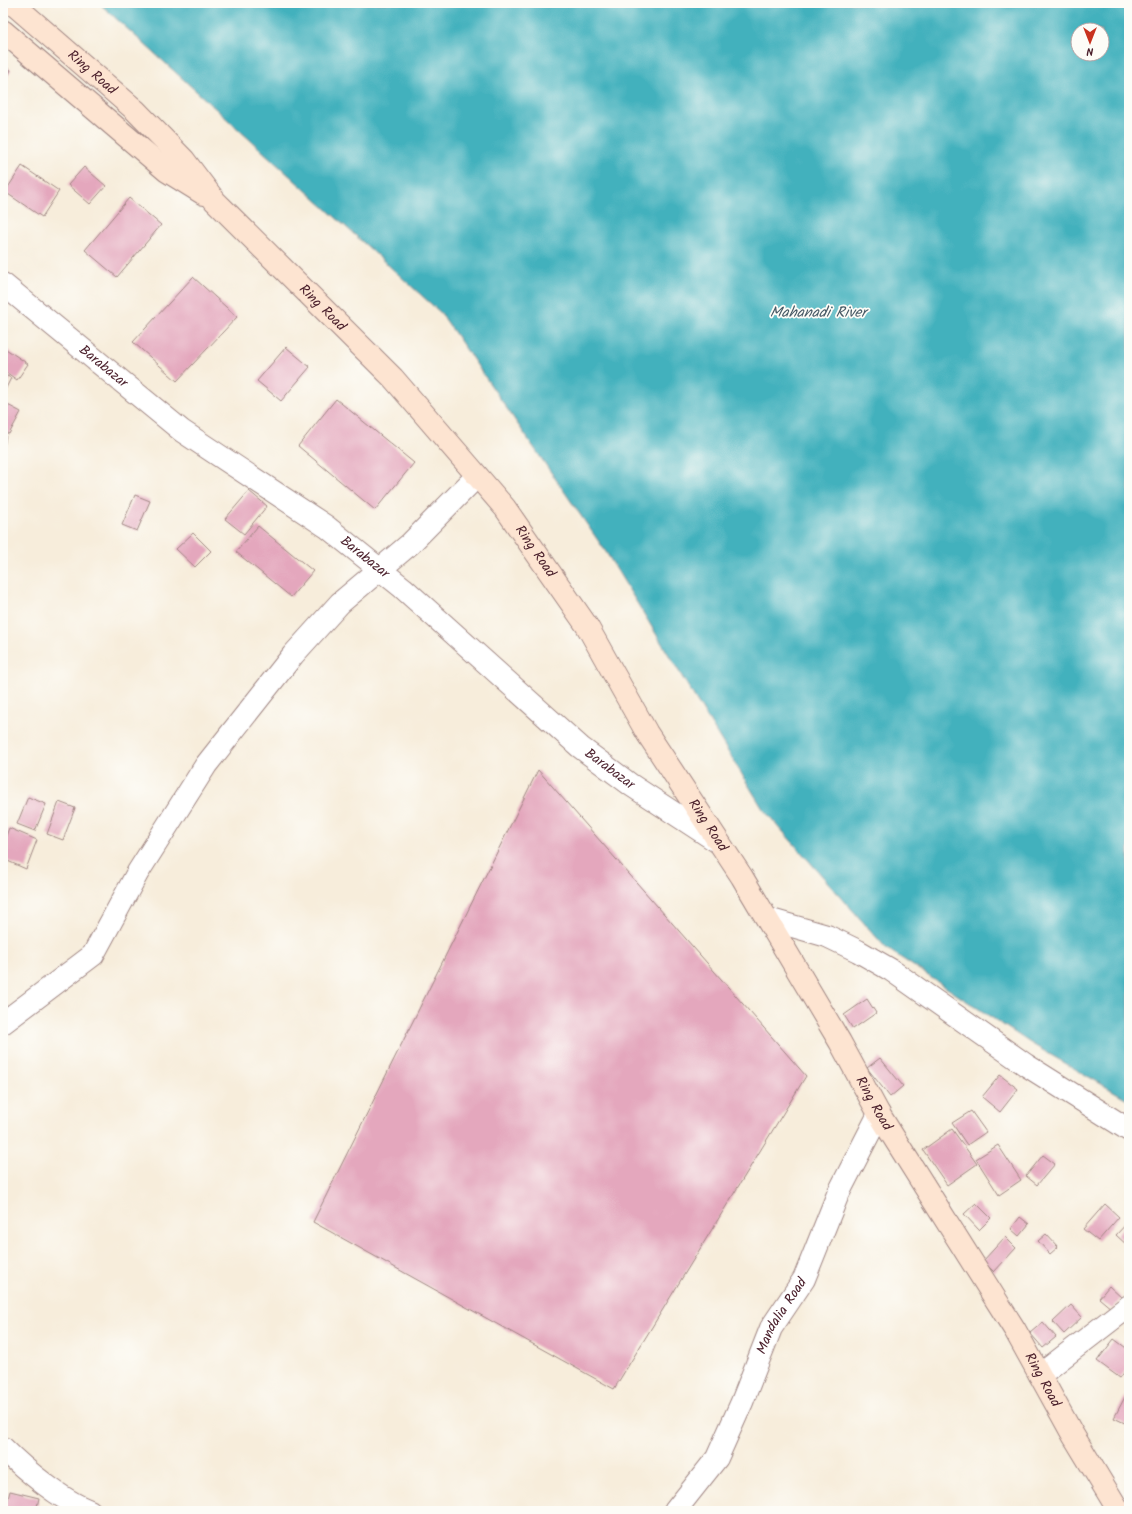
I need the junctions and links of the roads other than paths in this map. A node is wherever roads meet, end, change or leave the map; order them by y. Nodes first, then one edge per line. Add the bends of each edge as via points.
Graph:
1 (12, 3) edge
2 (3, 31) edge
3 (215, 201) junction
4 (3, 284) edge
5 (477, 476) junction
6 (380, 569) junction
7 (718, 842) junction
8 (768, 919) junction
9 (3, 1023) edge
10 (879, 1114) junction
11 (1129, 1130) edge
12 (1129, 1306) edge
13 (1040, 1375) junction
14 (3, 1448) edge
15 (90, 1511) edge
16 (675, 1511) edge
17 (1119, 1511) edge

1 - 3 street, Ring Road via 135,110 184,160
2 - 3 street, Ring Road via 167,171
3 - 5 street, Ring Road via 393,378
4 - 6 street, Barabazar via 182,431 326,526
5 - 6 street via 410,544
5 - 7 street, Ring Road via 505,508 587,626 647,734
6 - 7 street, Barabazar via 580,746 631,785
6 - 9 street via 340,603 294,655 206,765 138,872 93,955
7 - 8 street, Ring Road
8 - 10 street, Ring Road
8 - 11 street via 827,936 891,970 1026,1065
10 - 13 street, Ring Road via 1015,1330
10 - 16 street, Mandalia Road via 838,1194 804,1279 771,1328 717,1458
12 - 13 street
13 - 17 street, Ring Road
14 - 15 street via 75,1506

